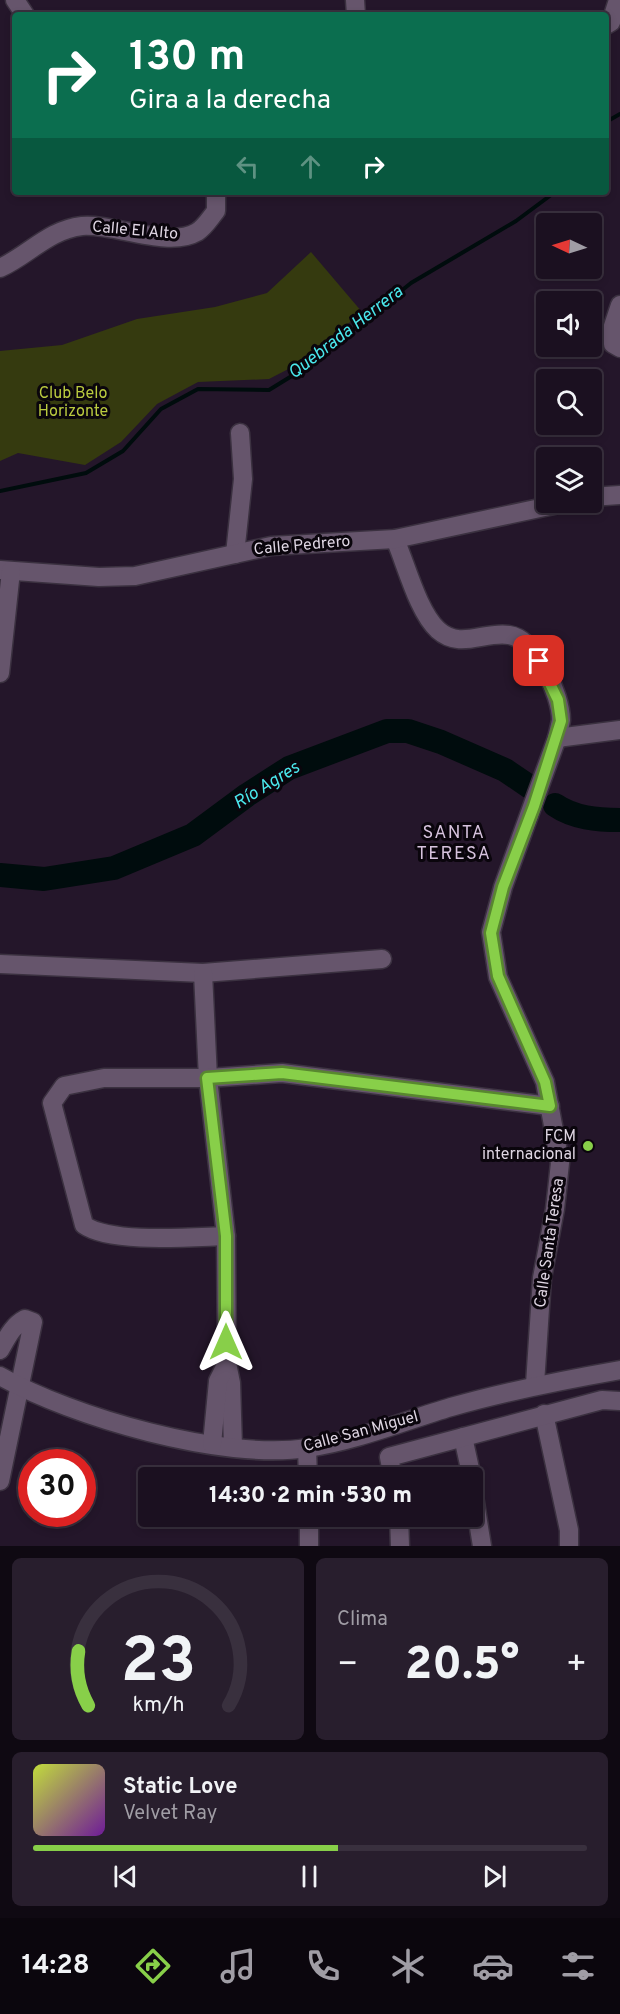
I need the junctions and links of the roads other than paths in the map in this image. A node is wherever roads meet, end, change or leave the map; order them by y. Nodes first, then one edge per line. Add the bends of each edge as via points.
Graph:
1 (618, 0) edge
2 (609, 23) edge
3 (216, 195) edge
4 (0, 268) edge
5 (620, 305) edge
6 (620, 348) edge
7 (240, 433) dead end
8 (620, 495) edge
9 (602, 496) edge
10 (536, 509) edge
11 (395, 539) junction
12 (235, 554) junction
13 (5, 571) edge
14 (0, 673) edge
15 (620, 730) edge
16 (557, 738) junction
17 (382, 959) dead end
18 (0, 964) edge
19 (203, 973) junction
20 (207, 1078) junction
21 (550, 1106) junction
22 (226, 1236) junction
23 (2, 1341) edge
24 (227, 1363) junction
25 (620, 1370) edge
26 (0, 1376) edge
27 (536, 1384) junction
28 (20, 1387) junction
29 (620, 1401) edge
30 (544, 1414) junction
31 (463, 1437) junction
32 (212, 1444) junction
33 (233, 1447) junction
34 (307, 1448) junction
35 (308, 1467) edge
36 (391, 1467) edge
37 (470, 1467) edge
38 (0, 1481) edge
39 (309, 1527) edge
40 (399, 1527) edge
41 (479, 1527) edge
42 (309, 1546) edge
43 (400, 1546) edge
44 (482, 1546) edge
45 (569, 1546) edge

1 - 2 street
3 - 4 street, Calle El Alto via 216,211 196,232 181,237 83,226 49,235
5 - 6 street via 611,337
7 - 12 street via 243,479
8 - 9 street
10 - 11 street, Calle Pedrero
11 - 12 street, Calle Pedrero via 271,546
11 - 16 street, Calle Santa Teresa via 420,599 439,631 465,641 511,635 529,646 558,700 561,721
12 - 13 street, Calle Pedrero via 135,576 99,578
13 - 14 street
15 - 16 street
16 - 21 street, Calle Santa Teresa via 503,887 491,933 498,976 545,1082
17 - 19 street
18 - 19 street
19 - 20 street
20 - 21 street via 282,1073
20 - 22 street
20 - 22 street via 104,1078 64,1086 52,1103 84,1225 94,1232 157,1238
21 - 27 street, Calle Santa Teresa via 560,1163 542,1278
22 - 24 street
23 - 28 street via 25,1319 33,1322
24 - 32 street via 218,1381
24 - 33 street
25 - 27 street, Calle San Miguel
26 - 28 street, Calle San Miguel
27 - 34 street, Calle San Miguel
28 - 32 street, Calle San Miguel via 76,1410 148,1432
28 - 38 street
29 - 30 street via 602,1400
30 - 31 street
30 - 45 street
31 - 36 street via 389,1457
31 - 37 street
32 - 33 street, Calle San Miguel
33 - 34 street, Calle San Miguel
34 - 35 street
39 - 42 street
40 - 43 street
41 - 44 street

